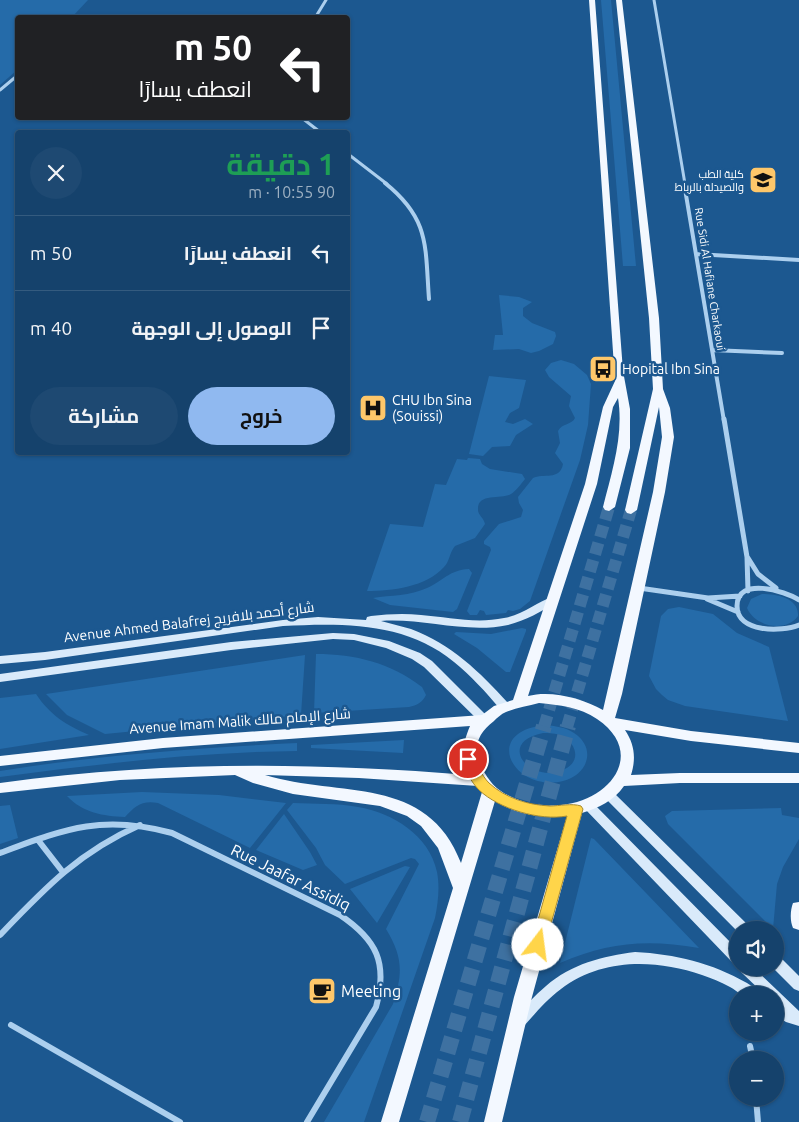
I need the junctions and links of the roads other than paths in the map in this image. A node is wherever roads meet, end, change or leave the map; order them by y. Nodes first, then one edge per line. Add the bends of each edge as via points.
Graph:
1 (326, 0) edge
2 (592, 0) edge
3 (619, 0) edge
4 (654, 0) edge
5 (317, 15) edge
6 (15, 78) edge
7 (0, 90) edge
8 (305, 120) edge
9 (317, 130) edge
10 (350, 156) edge
11 (696, 254) junction
12 (799, 260) edge
13 (429, 299) dead end
14 (712, 350) junction
15 (782, 353) dead end
16 (619, 382) junction
17 (658, 389) junction
18 (609, 506) tunnel mouth
19 (631, 510) tunnel mouth
20 (748, 558) junction
21 (637, 588) junction
22 (776, 589) junction
23 (748, 591) junction
24 (697, 596) junction
25 (740, 596) junction
26 (553, 600) junction
27 (799, 600) edge
28 (738, 612) junction
29 (359, 621) junction
30 (798, 627) edge
31 (0, 660) edge
32 (0, 678) edge
33 (520, 700) junction
34 (504, 706) junction
35 (484, 719) junction
36 (609, 722) junction
37 (799, 748) edge
38 (0, 761) edge
39 (232, 770) junction
40 (799, 778) edge
41 (621, 781) junction
42 (484, 786) junction
43 (0, 788) edge
44 (609, 794) junction
45 (582, 807) junction
46 (140, 824) junction
47 (38, 840) junction
48 (0, 853) edge
49 (62, 871) junction
50 (461, 888) junction
51 (799, 908) edge
52 (735, 921) edge
53 (799, 923) edge
54 (0, 935) edge
55 (729, 949) edge
56 (784, 970) edge
57 (754, 976) edge
58 (799, 985) edge
59 (740, 986) edge
60 (764, 986) edge
61 (784, 1006) edge
62 (784, 1013) edge
63 (799, 1022) edge
64 (11, 1025) dead end
65 (516, 1026) junction
66 (750, 1046) dead end
67 (751, 1051) edge
68 (757, 1106) edge
69 (180, 1122) edge
70 (307, 1122) edge
71 (390, 1122) edge
72 (493, 1122) edge
73 (758, 1122) edge

1 - 5 street
2 - 16 main road
3 - 17 main road via 654,318
4 - 11 street, Rue Sidi Al Hafiane Charkaoui
6 - 7 street
8 - 9 street
10 - 13 street via 398,195 415,214 423,234
11 - 12 street
11 - 14 street, Rue Sidi Al Hafiane Charkaoui
14 - 15 street
14 - 20 street, Rue Sidi Al Hafiane Charkaoui
16 - 18 main road via 625,408 624,448
16 - 26 main road via 608,407 591,484
17 - 19 main road
17 - 21 main road via 665,408 668,437
20 - 22 street via 758,574
20 - 23 street, Rue Sidi Al Hafiane Charkaoui
21 - 24 street
21 - 36 main road
22 - 23 street
22 - 27 street
23 - 25 street
24 - 25 street
24 - 28 street
25 - 28 street
26 - 29 main road via 528,616 491,624 406,617
26 - 33 main road
28 - 30 street via 747,622 762,629 780,631
29 - 31 main road, Avenue Ahmed Balafrej شارع أحمد بلافريج via 283,623
29 - 34 main road, Avenue Ahmed Balafrej شارع أحمد بلافريج via 404,629 438,644 480,678
32 - 35 main road via 231,646 333,636 354,637 389,645 416,656
33 - 34 main road
33 - 36 main road via 558,699 593,710
34 - 35 main road
35 - 38 main road, Avenue Imam Malik شارع الإمام مالك via 80,750
35 - 42 main road via 467,748 470,765
36 - 37 main road via 691,736
36 - 41 main road via 620,734 627,758
39 - 42 main road via 355,771
39 - 43 main road via 154,772
39 - 50 main road via 282,786 381,799 407,809 439,836
40 - 41 main road
41 - 44 main road
42 - 45 main road via 511,804 536,811 563,812
42 - 50 main road
44 - 45 main road
44 - 52 main road
45 - 55 main road
45 - 65 main road
46 - 47 street, Rue Jaafar Assidiq via 101,822
46 - 49 street via 104,840
46 - 70 street, Rue Jaafar Assidiq via 172,833 340,915 372,943 382,974 376,1007
47 - 48 street, Rue Jaafar Assidiq
47 - 49 street
49 - 54 street
50 - 71 main road
51 - 53 main road
56 - 58 main road
57 - 60 main road
59 - 65 main road via 720,974 679,961 651,958 616,960 597,964 562,981
61 - 63 main road
62 - 63 main road
64 - 69 street
65 - 72 main road
66 - 67 street
68 - 73 street

